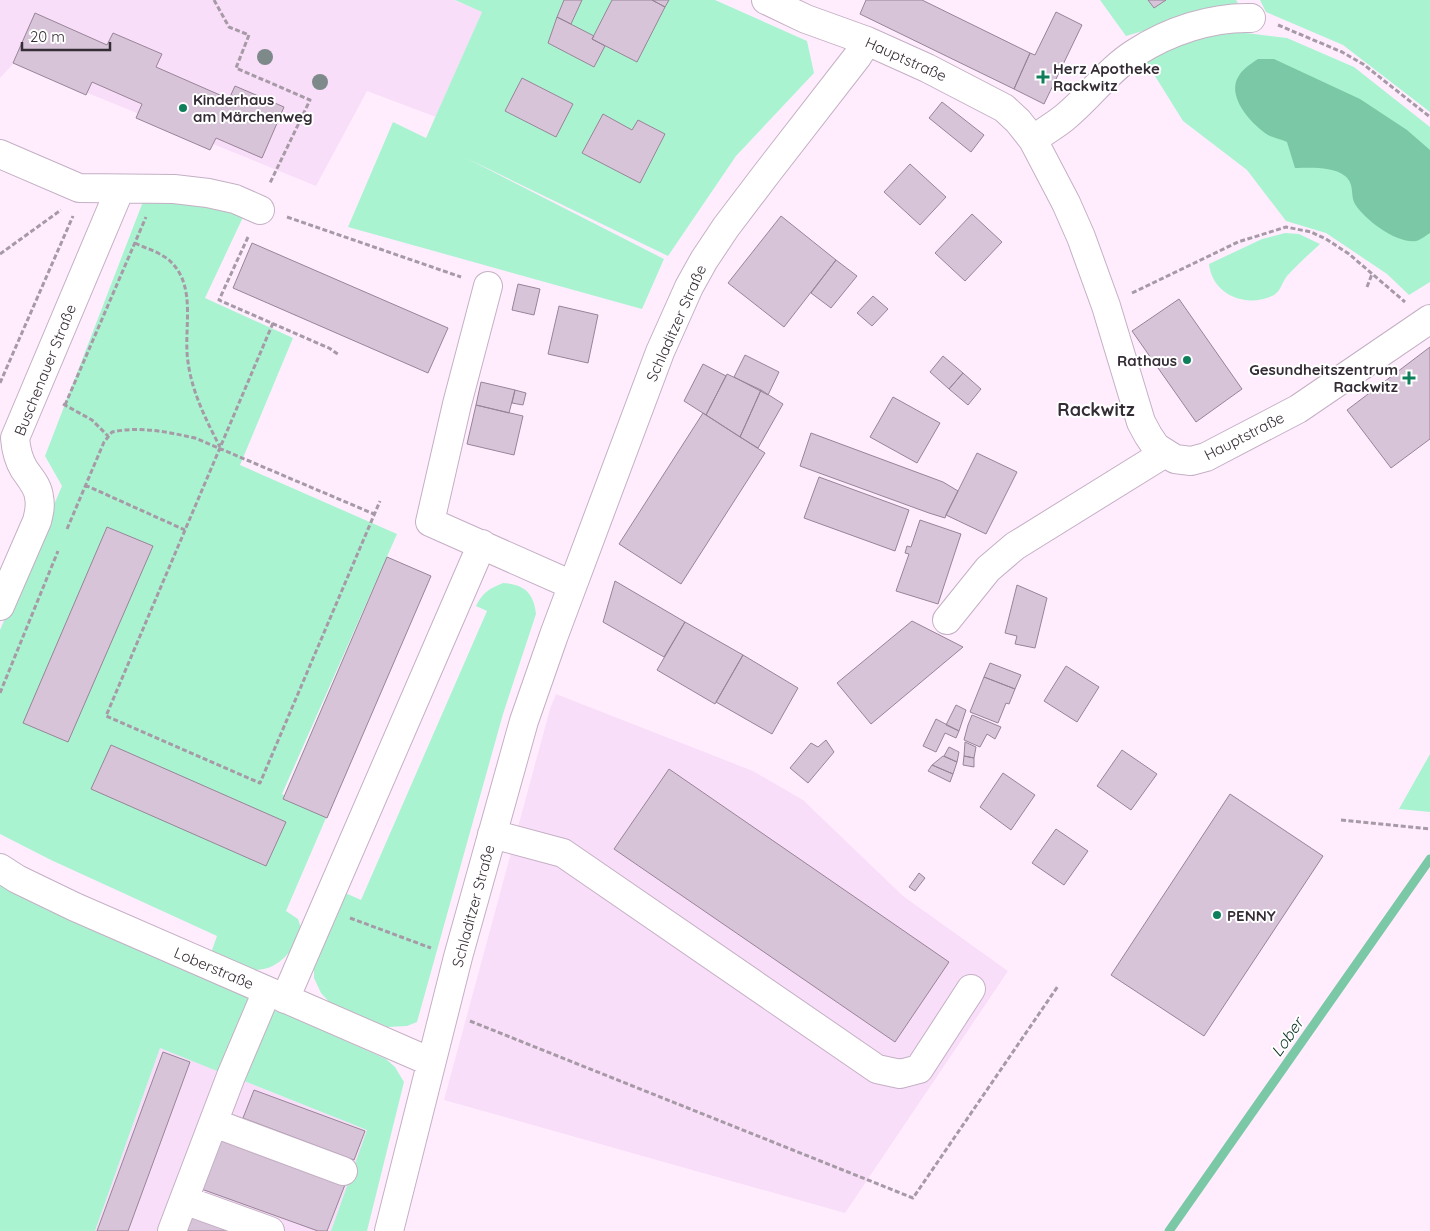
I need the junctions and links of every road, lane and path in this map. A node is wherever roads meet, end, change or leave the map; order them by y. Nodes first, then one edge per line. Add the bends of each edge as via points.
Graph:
1 (214, 0) edge
2 (766, 0) edge
3 (1251, 18) joint
4 (867, 41) junction
5 (1430, 116) edge
6 (1032, 140) junction
7 (0, 154) edge
8 (120, 189) junction
9 (159, 189) junction
10 (82, 191) junction
11 (260, 210) junction
12 (135, 244) junction
13 (0, 254) edge
14 (1372, 274) junction
15 (488, 286) joint
16 (1367, 287) dead end
17 (1106, 306) junction
18 (1426, 322) edge
19 (273, 323) junction
20 (339, 355) dead end
21 (0, 383) edge
22 (35, 392) junction
23 (65, 404) junction
24 (108, 436) junction
25 (220, 448) junction
26 (1165, 453) junction
27 (85, 485) junction
28 (380, 501) dead end
29 (374, 514) junction
30 (66, 530) dead end
31 (185, 530) junction
32 (482, 544) junction
33 (59, 548) dead end
34 (572, 585) junction
35 (0, 606) edge
36 (947, 620) dead end
37 (0, 694) edge
38 (1341, 820) dead end
39 (1429, 829) edge
40 (492, 834) junction
41 (0, 868) edge
42 (324, 908) junction
43 (458, 958) junction
44 (1058, 986) dead end
45 (971, 989) dead end
46 (276, 995) junction
47 (444, 1011) junction
48 (431, 1062) junction
49 (214, 1123) junction
50 (343, 1170) dead end
51 (184, 1200) junction
52 (172, 1231) edge
53 (270, 1231) edge
54 (389, 1231) edge

1 - 11 path via 229,27 249,35 236,68 310,100 275,169
2 - 4 street, Hauptstraße via 806,19
3 - 5 path via 1286,28 1342,52 1363,64
3 - 6 street via 1233,17 1189,28 1135,53 1064,118
4 - 6 street, Hauptstraße via 1004,108
4 - 34 street, Schladitzer Straße via 726,227 700,267 660,352
6 - 17 street, Hauptstraße via 1066,204
7 - 10 street
8 - 9 street
8 - 10 street
8 - 22 street, Buschenauer Straße
9 - 11 street via 208,193
9 - 12 path
10 - 13 path
10 - 21 path
11 - 15 path
11 - 19 path via 219,300
12 - 23 path
12 - 25 path via 172,262 184,283 190,374
14 - 16 path
14 - 17 path via 1326,239 1286,227 1238,242
14 - 18 path
15 - 32 street via 430,522
17 - 26 street, Hauptstraße via 1141,422 1156,447
18 - 26 street, Hauptstraße via 1298,409 1206,457 1184,460
19 - 20 path
19 - 25 path
22 - 23 path
22 - 35 street, Buschenauer Straße via 16,438 16,450 37,488 40,509
23 - 24 path via 92,420
24 - 25 path via 112,432 142,428 195,438
24 - 27 path
25 - 29 path
25 - 31 path
26 - 36 street via 1015,546 988,569
27 - 30 path
27 - 31 path
28 - 29 path
29 - 31 path via 260,783 106,716
32 - 34 street
32 - 42 street
33 - 37 path
34 - 40 street, Schladitzer Straße via 533,693
38 - 39 path
40 - 43 street, Schladitzer Straße
40 - 45 street via 563,853 877,1069 900,1074 919,1069
41 - 46 street, Loberstraße via 75,906
42 - 43 path
42 - 46 street
43 - 47 street, Schladitzer Straße
44 - 47 path via 913,1198
46 - 48 street, Loberstraße
46 - 49 street via 231,1076
47 - 48 street, Schladitzer Straße
48 - 54 street, Schladitzer Straße
49 - 50 street
49 - 51 street
51 - 52 street
51 - 53 street

